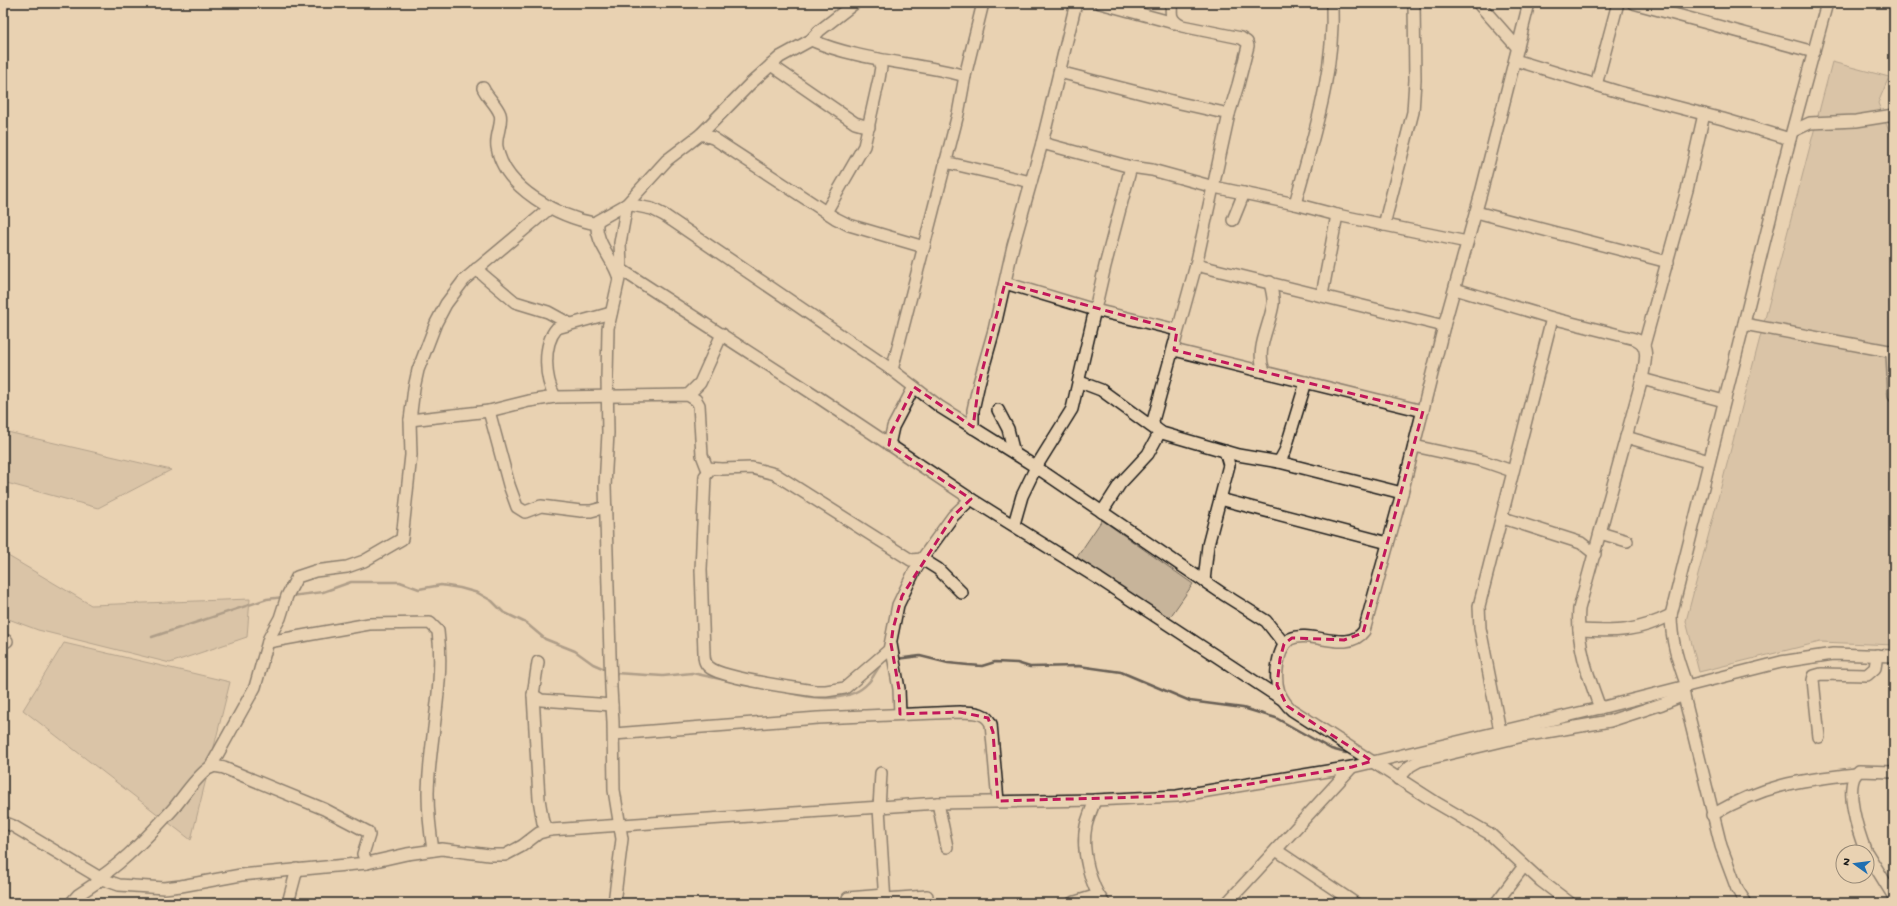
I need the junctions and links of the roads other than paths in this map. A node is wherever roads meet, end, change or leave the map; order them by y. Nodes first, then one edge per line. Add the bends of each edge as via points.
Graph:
1 (855, 3) edge
2 (983, 3) edge
3 (1076, 3) edge
4 (1100, 3) edge
5 (1172, 3) edge
6 (1332, 3) edge
7 (1414, 3) edge
8 (1478, 3) edge
9 (1529, 3) edge
10 (1618, 3) edge
11 (1633, 3) edge
12 (1827, 3) edge
13 (1174, 23) junction
14 (811, 40) junction
15 (1518, 48) junction
16 (1814, 52) junction
17 (878, 59) junction
18 (1515, 60) junction
19 (771, 65) junction
20 (1059, 72) junction
21 (965, 76) junction
22 (1596, 85) junction
23 (483, 88) dead end
24 (1229, 114) junction
25 (1704, 114) junction
26 (1894, 115) edge
27 (869, 127) junction
28 (701, 134) junction
29 (1791, 135) junction
30 (1042, 143) junction
31 (945, 162) junction
32 (1131, 168) junction
33 (1031, 182) junction
34 (1214, 187) junction
35 (1244, 193) junction
36 (627, 204) junction
37 (1295, 204) junction
38 (550, 208) junction
39 (826, 212) junction
40 (1476, 212) junction
41 (1337, 216) junction
42 (1233, 220) dead end
43 (597, 224) junction
44 (1384, 225) junction
45 (1467, 242) junction
46 (924, 247) junction
47 (1668, 262) junction
48 (1196, 265) junction
49 (616, 266) junction
50 (476, 269) junction
51 (634, 278) junction
52 (1270, 282) junction
53 (1004, 284) junction
54 (618, 288) junction
55 (1455, 289) junction
56 (1322, 295) junction
57 (1095, 310) junction
58 (611, 313) junction
59 (1552, 318) junction
60 (570, 324) junction
61 (1744, 324) junction
62 (1444, 326) junction
63 (1178, 330) junction
64 (722, 334) junction
65 (1644, 345) junction
66 (1174, 350) junction
67 (1893, 352) edge
68 (892, 370) junction
69 (1264, 371) junction
70 (1642, 379) junction
71 (1080, 382) junction
72 (1306, 382) junction
73 (914, 387) junction
74 (688, 395) junction
75 (1894, 395) edge
76 (608, 396) junction
77 (555, 397) junction
78 (1724, 401) junction
79 (998, 410) dead end
80 (489, 411) junction
81 (1423, 411) junction
82 (410, 420) junction
83 (974, 428) junction
84 (1158, 431) junction
85 (1626, 437) junction
86 (889, 445) junction
87 (1414, 446) junction
88 (1225, 451) junction
89 (1014, 453) junction
90 (1238, 455) junction
91 (1709, 461) junction
92 (1278, 462) junction
93 (1229, 465) junction
94 (1036, 467) junction
95 (711, 469) junction
96 (1512, 471) junction
97 (1402, 493) junction
98 (971, 499) junction
99 (1220, 499) junction
100 (606, 507) junction
101 (1102, 512) junction
102 (1503, 518) junction
103 (1014, 524) junction
104 (1600, 533) junction
105 (1627, 541) dead end
106 (1388, 543) junction
107 (1595, 554) junction
108 (922, 559) junction
109 (1204, 581) junction
110 (962, 593) dead end
111 (1671, 615) junction
112 (1658, 621) junction
113 (1579, 630) junction
114 (1671, 635) junction
115 (268, 642) junction
116 (891, 644) junction
117 (1284, 644) junction
118 (1877, 655) junction
119 (1894, 656) edge
120 (538, 662) dead end
121 (1684, 689) junction
122 (533, 695) junction
123 (1283, 700) junction
124 (612, 705) junction
125 (1600, 708) junction
126 (900, 714) junction
127 (1500, 731) junction
128 (614, 734) junction
129 (1818, 737) dead end
130 (1372, 761) junction
131 (1352, 767) junction
132 (210, 768) junction
133 (1894, 772) edge
134 (880, 773) dead end
135 (1856, 774) junction
136 (1398, 779) junction
137 (1095, 800) junction
138 (998, 801) junction
139 (938, 803) junction
140 (879, 808) junction
141 (1712, 815) junction
142 (3, 822) edge
143 (619, 825) junction
144 (550, 830) junction
145 (1864, 844) edge
146 (947, 847) dead end
147 (433, 850) junction
148 (1276, 850) junction
149 (367, 863) junction
150 (1524, 866) junction
151 (1875, 866) edge
152 (297, 869) junction
153 (100, 878) junction
154 (1737, 889) junction
155 (927, 896) dead end
156 (1894, 897) edge
157 (848, 898) dead end
158 (885, 899) edge
159 (1101, 899) edge
160 (71, 903) edge
161 (288, 903) edge
162 (614, 903) edge
163 (1072, 903) edge
164 (1227, 903) edge
165 (1355, 903) edge
166 (1496, 903) edge
167 (1570, 903) edge
168 (1736, 903) edge
169 (1746, 903) edge

1 - 14 street
2 - 21 street
3 - 20 street
4 - 13 street
5 - 13 street via 1171,16
6 - 37 street via 1332,49 1327,82
7 - 44 street via 1413,112
8 - 15 street
9 - 15 street
10 - 22 street
11 - 16 street
12 - 16 street
13 - 24 street via 1241,38 1247,42
14 - 17 street
14 - 19 street via 780,57
15 - 18 street
16 - 29 street
17 - 21 street
17 - 27 street via 881,67
18 - 22 street
18 - 40 street
19 - 27 street via 855,123
19 - 28 street
20 - 24 street
20 - 30 street
21 - 31 street
22 - 25 street
23 - 38 street via 499,112 500,121 496,136 499,156 504,167 516,182
24 - 34 street
25 - 29 street
25 - 47 street
26 - 29 street via 1856,122 1810,122
27 - 39 street via 864,146
28 - 36 street via 667,160
28 - 39 street via 713,138
29 - 61 street
30 - 32 street
30 - 33 street
31 - 33 street
31 - 46 street
32 - 34 street via 1152,170
32 - 57 street
33 - 53 street
34 - 35 street
34 - 48 street
35 - 37 street
35 - 42 street
36 - 43 street via 599,220
36 - 49 street
36 - 68 street via 652,209 664,215
37 - 41 street
38 - 43 street
38 - 50 street
39 - 46 street via 849,225
40 - 45 street
40 - 47 street
41 - 44 street
41 - 56 street
43 - 49 street via 601,240
44 - 45 street
45 - 55 street
46 - 68 street
47 - 65 street
48 - 52 street
48 - 63 street
49 - 51 street
49 - 54 street
50 - 60 street via 514,302 548,312
50 - 82 street via 451,297 436,323 418,370
51 - 54 street
51 - 64 street
52 - 56 street
52 - 69 street via 1273,304 1260,363
53 - 57 street
53 - 83 street via 975,403
54 - 58 street
55 - 59 street
55 - 62 street
56 - 62 street
57 - 63 street
57 - 71 street
58 - 60 street
58 - 76 street via 607,349
59 - 65 street via 1635,339
59 - 96 street
60 - 77 street via 557,328 549,344 548,381
61 - 67 street
61 - 78 street
62 - 81 street
63 - 66 street
64 - 74 street via 700,384
64 - 86 street
65 - 70 street via 1646,354
66 - 69 street
66 - 84 street via 1153,421
67 - 75 street
68 - 73 street
69 - 72 street
70 - 78 street
70 - 85 street
71 - 84 street via 1101,390
71 - 94 street via 1070,414
72 - 81 street
72 - 92 street via 1285,451
73 - 83 street
73 - 86 street via 893,427
74 - 76 street
74 - 95 street via 699,405 702,455 706,468
76 - 77 street
76 - 100 street
77 - 80 street
78 - 91 street
79 - 89 street via 1008,429
80 - 82 street
80 - 100 street via 509,486 519,509 524,512 541,506 591,511
81 - 87 street
82 - 115 street via 411,455 402,538 364,561 297,577
83 - 89 street
84 - 88 street
84 - 101 street via 1145,458 1120,484
85 - 91 street
85 - 104 street
86 - 98 street
87 - 96 street via 1483,461
87 - 97 street
88 - 90 street
88 - 93 street
89 - 94 street
90 - 92 street
90 - 93 street
91 - 111 street
92 - 97 street
93 - 99 street
94 - 101 street
94 - 103 street via 1022,496
95 - 108 street via 752,468 775,474 907,559
95 - 116 street via 705,476 701,570 704,653 708,666 741,678 815,691 833,691 852,684 887,652
96 - 102 street
97 - 106 street
98 - 103 street
98 - 108 street via 953,516
99 - 106 street
99 - 109 street via 1208,545
100 - 124 street
101 - 109 street
102 - 107 street via 1581,543
102 - 127 street via 1482,594 1478,620
103 - 123 street
104 - 105 street
104 - 107 street
106 - 117 street via 1363,633 1356,638 1344,640 1298,636
107 - 113 street via 1579,608
108 - 110 street via 943,574
108 - 116 street via 898,606
109 - 117 street via 1266,621
111 - 112 street
111 - 114 street
112 - 113 street via 1620,632
112 - 114 street
113 - 125 street via 1584,663
114 - 121 street
115 - 132 street via 255,687
115 - 147 street via 369,624 430,623 438,631 436,720 428,791 428,816
116 - 126 street via 899,689
117 - 123 street via 1277,676 1277,685
118 - 119 street
118 - 121 street via 1833,654 1808,657 1754,667
118 - 129 street via 1875,668 1867,675 1814,676
120 - 122 street
121 - 125 street
121 - 136 street via 1662,704 1610,721 1523,736 1419,761 1410,766
121 - 141 street
122 - 124 street via 541,700
122 - 144 street via 541,813 543,823
123 - 130 street via 1292,710 1318,728
124 - 128 street
125 - 127 street
126 - 128 street
126 - 138 street via 960,712 981,714 988,718 994,732
127 - 130 street
128 - 143 street via 614,790
130 - 131 street
130 - 136 street
131 - 137 street via 1177,796
131 - 148 street
132 - 149 street via 214,766 230,770 324,809 368,832 363,854
132 - 153 street via 140,842
133 - 135 street via 1860,771
134 - 140 street
135 - 141 street via 1777,785 1744,798
135 - 145 street via 1852,799 1854,819
136 - 150 street via 1490,834
137 - 138 street
137 - 159 street via 1086,824 1085,835 1089,873
138 - 139 street
139 - 140 street
139 - 146 street
140 - 143 street
140 - 158 street
141 - 154 street
142 - 153 street
143 - 144 street
143 - 162 street via 622,845
144 - 147 street via 538,833 505,855
147 - 149 street
148 - 164 street
148 - 165 street
149 - 152 street
150 - 166 street
150 - 167 street
151 - 156 street
152 - 153 street via 164,888 119,885
152 - 161 street
153 - 160 street
154 - 168 street
154 - 169 street
155 - 158 street
157 - 158 street
159 - 163 street

